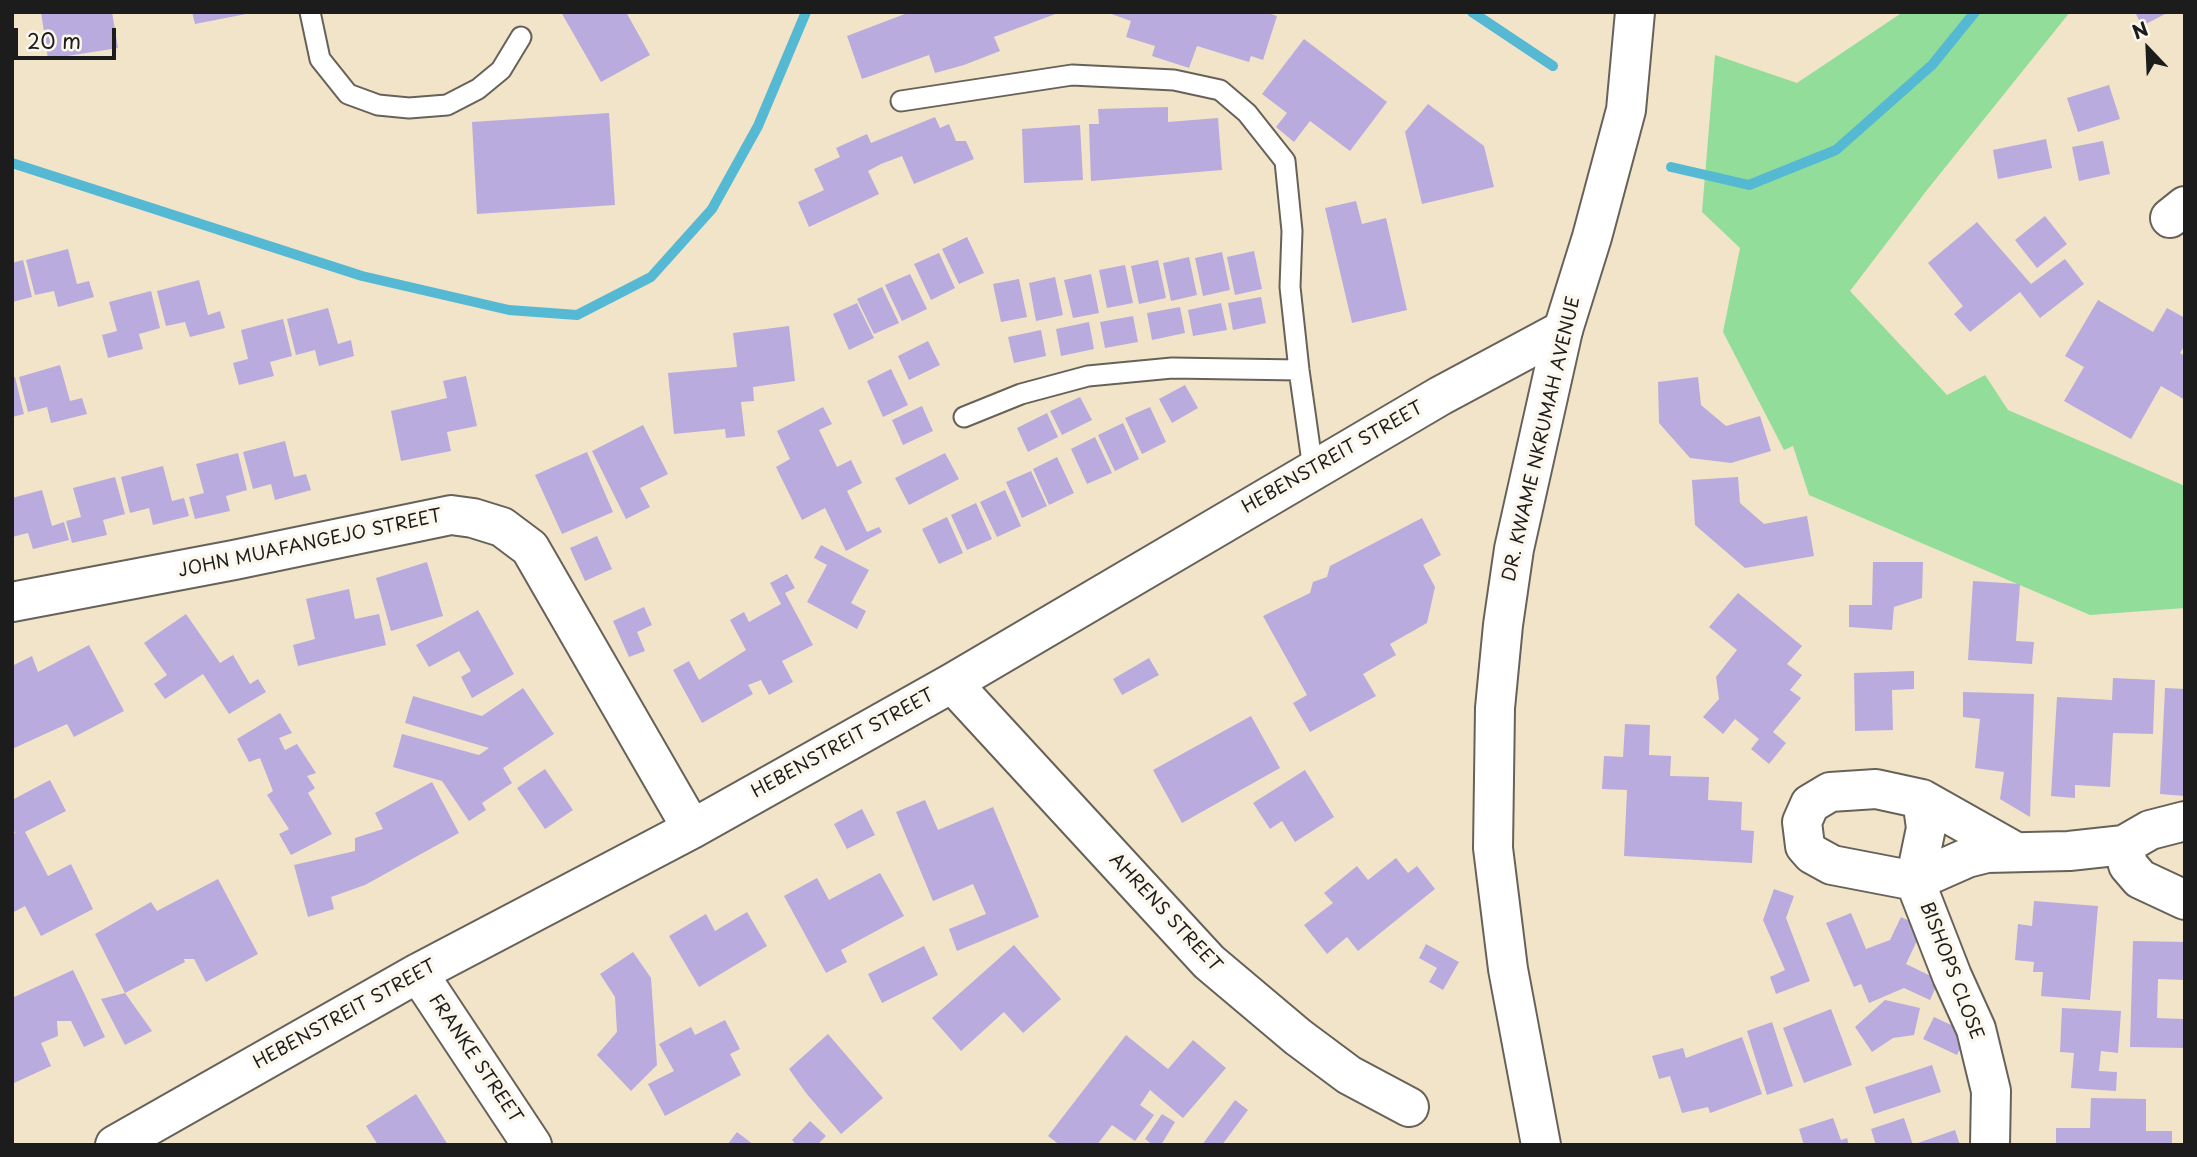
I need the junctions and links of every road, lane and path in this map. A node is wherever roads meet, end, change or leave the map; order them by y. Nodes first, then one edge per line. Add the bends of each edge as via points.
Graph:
1 (310, 12) edge
2 (1635, 12) edge
3 (521, 37) dead end
4 (901, 101) dead end
5 (1563, 330) junction
6 (1299, 370) junction
7 (964, 417) dead end
8 (1313, 469) junction
9 (12, 602) edge
10 (952, 683) junction
11 (1922, 799) junction
12 (2185, 821) edge
13 (692, 829) junction
14 (2124, 845) junction
15 (2017, 852) junction
16 (1916, 881) junction
17 (2185, 900) edge
18 (418, 973) junction
19 (1520, 1039) junction
20 (1409, 1107) dead end
21 (116, 1145) edge
22 (532, 1145) edge
23 (1541, 1145) edge
24 (1564, 1145) edge
25 (1990, 1145) edge

1 - 3 lane via 320,59 348,94 378,105 447,105 501,71
2 - 5 street, DR. KWAME NKRUMAH AVENUE via 1626,110
4 - 6 lane via 1072,75 1174,80 1220,90 1247,113 1285,161
5 - 8 street, HEBENSTREIT STREET
5 - 19 street, DR. KWAME NKRUMAH AVENUE via 1514,550 1495,708 1493,848
6 - 7 lane via 1172,368 1088,376 1021,394
6 - 8 lane
8 - 10 street, HEBENSTREIT STREET
9 - 13 street, JOHN MUAFANGEJO STREET via 451,515 502,527 530,548
10 - 13 street, HEBENSTREIT STREET
10 - 20 street, AHRENS STREET via 1209,962 1349,1075
11 - 15 street
11 - 16 street, BISHOPS CLOSE via 1926,828
11 - 16 street, BISHOPS CLOSE via 1876,789 1830,792 1810,804 1802,821 1805,846 1832,866
12 - 14 street, BISHOPS CLOSE via 2150,830
13 - 18 street, HEBENSTREIT STREET
14 - 15 street, BISHOPS CLOSE
14 - 17 street via 2128,865 2140,879
15 - 16 street, BISHOPS CLOSE via 1977,855
16 - 25 street, BISHOPS CLOSE via 1976,1029 1991,1091
18 - 21 street, HEBENSTREIT STREET
18 - 22 street, FRANKE STREET
19 - 23 street, DR. KWAME NKRUMAH AVENUE
19 - 24 street, DR. KWAME NKRUMAH AVENUE

